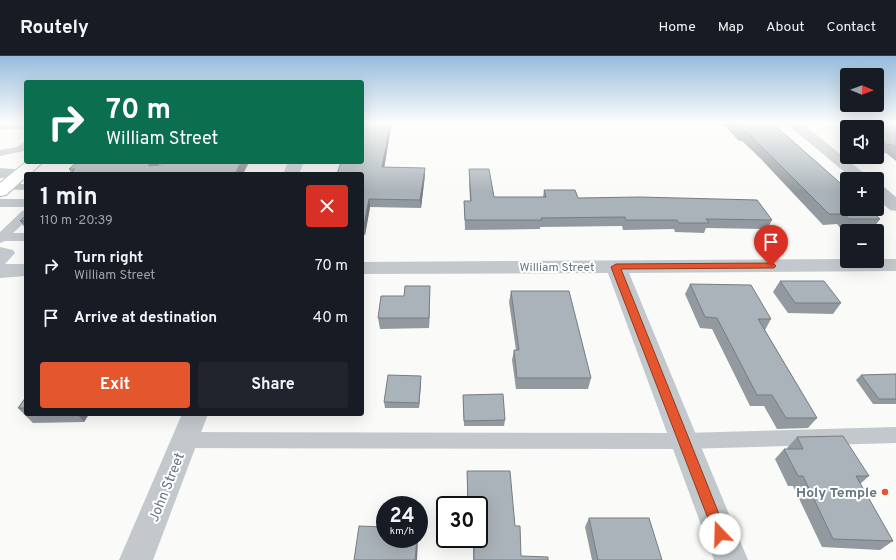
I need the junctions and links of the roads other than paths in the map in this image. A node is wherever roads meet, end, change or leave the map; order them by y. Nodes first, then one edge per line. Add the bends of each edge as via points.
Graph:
1 (822, 146) edge
2 (24, 147) edge
3 (0, 153) edge
4 (854, 172) edge
5 (24, 180) edge
6 (2, 184) edge
7 (884, 196) edge
8 (0, 203) edge
9 (24, 203) edge
10 (896, 206) edge
11 (24, 216) edge
12 (24, 237) edge
13 (1, 238) edge
14 (0, 251) edge
15 (0, 261) edge
16 (896, 265) edge
17 (616, 267) junction
18 (364, 268) edge
19 (24, 270) edge
20 (0, 271) edge
21 (190, 427) edge
22 (896, 435) edge
23 (684, 441) junction
24 (136, 560) edge
25 (731, 560) edge

1 - 4 street
2 - 3 lane
5 - 6 main road
7 - 10 street
8 - 9 lane
11 - 13 lane
12 - 13 lane
14 - 15 lane via 8,253
16 - 17 street, William Street
17 - 18 street, William Street
17 - 23 street
19 - 20 street
21 - 23 lane
21 - 24 street, John Street
22 - 23 lane
23 - 25 street

